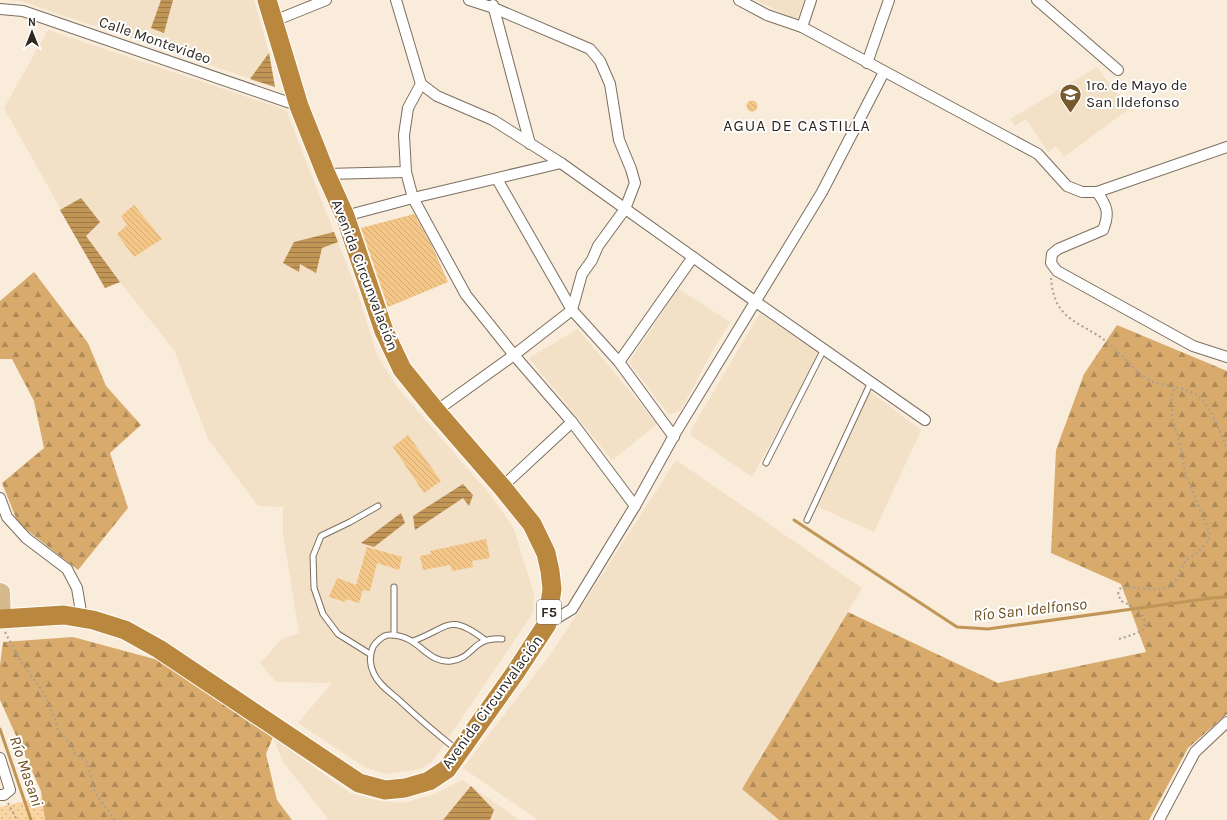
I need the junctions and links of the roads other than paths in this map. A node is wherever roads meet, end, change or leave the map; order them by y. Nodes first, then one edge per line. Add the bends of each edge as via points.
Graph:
1 (267, 0) edge
2 (326, 0) edge
3 (396, 0) edge
4 (469, 0) edge
5 (739, 0) edge
6 (810, 0) edge
7 (889, 0) edge
8 (1037, 0) edge
9 (493, 4) edge
10 (0, 8) edge
11 (274, 21) junction
12 (802, 27) junction
13 (867, 63) junction
14 (1118, 70) dead end
15 (884, 72) junction
16 (420, 84) junction
17 (300, 106) junction
18 (530, 144) junction
19 (1227, 147) edge
20 (561, 163) junction
21 (406, 172) junction
22 (326, 174) junction
23 (497, 179) junction
24 (1097, 192) junction
25 (413, 198) junction
26 (625, 208) junction
27 (345, 216) junction
28 (693, 256) junction
29 (756, 302) junction
30 (572, 310) junction
31 (824, 350) junction
32 (514, 356) junction
33 (1227, 357) edge
34 (619, 362) junction
35 (871, 382) junction
36 (436, 411) junction
37 (925, 420) dead end
38 (572, 422) junction
39 (674, 437) junction
40 (766, 463) dead end
41 (502, 487) junction
42 (0, 498) edge
43 (378, 506) dead end
44 (635, 506) junction
45 (807, 520) dead end
46 (394, 587) dead end
47 (0, 591) edge
48 (82, 618) junction
49 (1, 619) edge
50 (547, 624) junction
51 (394, 635) junction
52 (502, 639) dead end
53 (485, 640) junction
54 (413, 641) junction
55 (370, 654) junction
56 (1227, 722) edge
57 (459, 751) junction
58 (0, 758) edge
59 (2, 795) edge
60 (1159, 820) edge

1 - 11 highway, Avenida Circunvalación / F5
2 - 11 street
3 - 16 street
4 - 9 street
5 - 12 street via 767,15
6 - 12 street
7 - 13 street
8 - 14 street
9 - 18 street
9 - 26 street via 590,49 600,61 610,84 619,140 635,183
10 - 17 street, Calle Montevideo via 23,11
11 - 17 highway, Avenida Circunvalación / F5
12 - 13 street
13 - 15 street
15 - 24 street via 1038,154 1068,186 1082,192
15 - 29 street via 822,192
16 - 18 street via 437,96 493,120
16 - 21 street via 408,108 404,135
17 - 22 highway, Avenida Circunvalación / F5
18 - 20 street
19 - 24 street
20 - 23 street
20 - 26 street
21 - 22 street
21 - 25 street
22 - 27 highway, Avenida Circunvalación / F5
23 - 25 street
23 - 30 street
24 - 33 street via 1106,205 1107,219 1104,230 1058,249 1052,254 1052,262 1057,271 1193,346
25 - 27 street
25 - 32 street via 466,296
26 - 28 street
26 - 30 street via 582,274
27 - 36 highway, Avenida Circunvalación / F5 via 384,331 402,368
28 - 29 street
28 - 34 street
29 - 31 street
29 - 39 street
30 - 32 street
30 - 34 street
31 - 35 street
31 - 40 lane
32 - 36 street
32 - 38 street
34 - 39 street
35 - 37 street
35 - 45 lane
36 - 41 highway, Avenida Circunvalación / F5
38 - 41 street
38 - 44 street
39 - 44 street
41 - 50 highway, Avenida Circunvalación / F5 via 532,524 546,553 552,589
42 - 48 street via 7,517 26,538 67,569 77,588
43 - 55 lane via 322,536 313,556 314,588 323,614 338,634
44 - 50 street via 572,609
46 - 51 lane
47 - 49 main road
48 - 49 highway, Avenida Circunvalación / F5 via 64,615
48 - 57 highway, Avenida Circunvalación / F5 via 125,630 159,649 359,782 385,790 405,788 429,781 446,769
50 - 57 highway, Avenida Circunvalación / F5 via 515,674
51 - 54 lane
51 - 55 lane via 387,635 374,644
52 - 53 lane
53 - 54 lane via 462,625 449,624
53 - 54 lane via 464,657 451,661 437,660
55 - 57 lane via 373,673 380,684
56 - 60 street via 1195,752
58 - 59 street via 10,790

